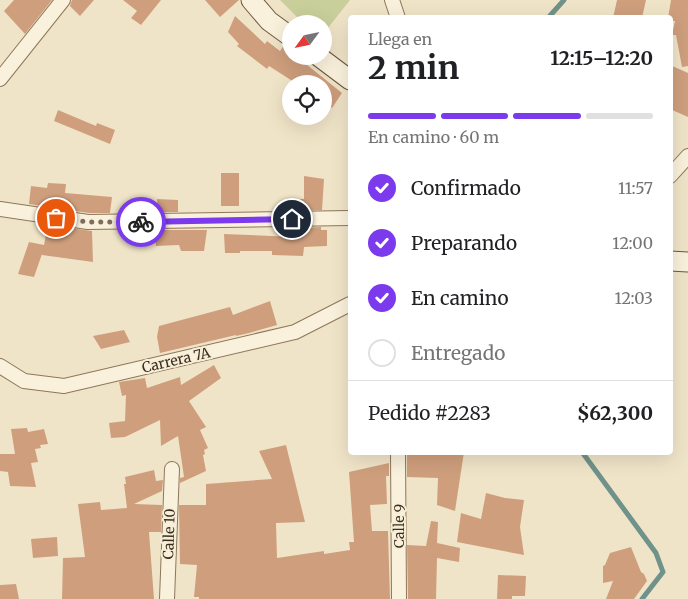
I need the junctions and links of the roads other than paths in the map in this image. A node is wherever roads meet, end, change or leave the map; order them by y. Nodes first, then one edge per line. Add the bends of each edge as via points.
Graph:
1 (63, 0) edge
2 (251, 0) edge
3 (392, 0) edge
4 (397, 15) edge
5 (282, 30) edge
6 (330, 65) edge
7 (348, 78) edge
8 (0, 79) edge
9 (688, 156) edge
10 (673, 173) edge
11 (0, 209) edge
12 (348, 218) edge
13 (673, 260) edge
14 (688, 262) edge
15 (348, 305) edge
16 (0, 366) edge
17 (398, 455) edge
18 (172, 469) dead end
19 (167, 599) edge
20 (399, 599) edge

1 - 8 street
2 - 5 street
3 - 4 street
6 - 7 street
9 - 10 street
11 - 12 street via 88,222
13 - 14 street
15 - 16 street, Carrera 7A via 295,332 64,386 24,381
17 - 20 street, Calle 9
18 - 19 street, Calle 10

